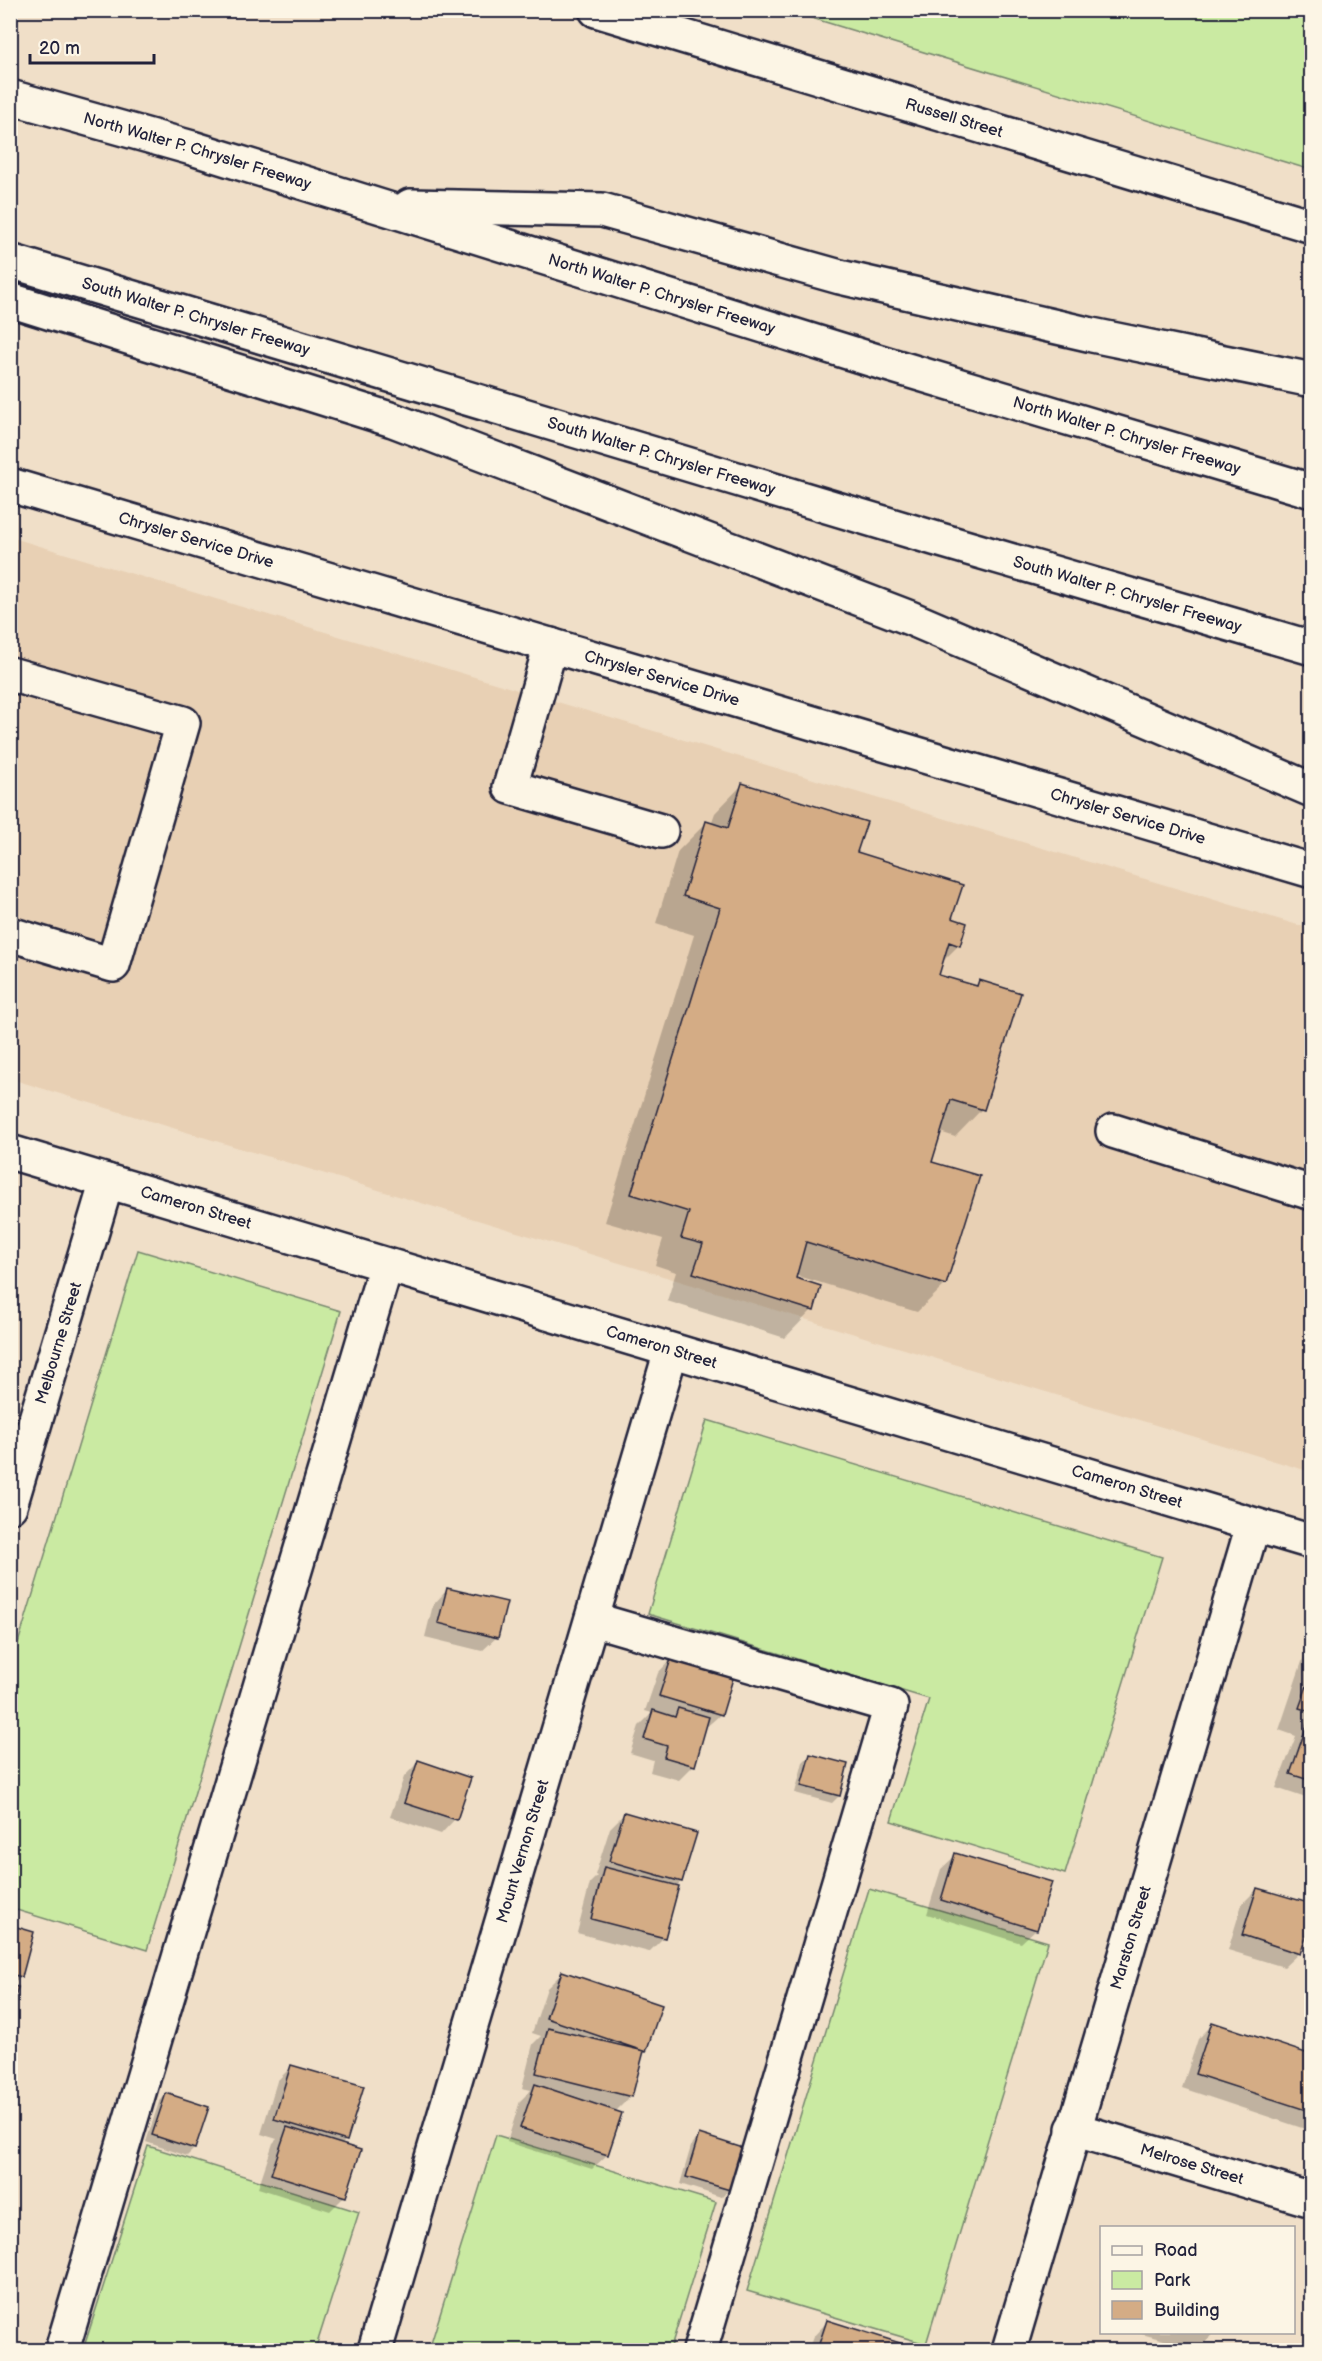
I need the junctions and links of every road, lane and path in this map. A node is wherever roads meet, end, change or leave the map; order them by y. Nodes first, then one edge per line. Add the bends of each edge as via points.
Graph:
1 (596, 10) edge
2 (10, 98) edge
3 (372, 205) junction
4 (1311, 226) edge
5 (10, 261) edge
6 (10, 300) edge
7 (1311, 380) edge
8 (10, 485) edge
9 (1311, 491) edge
10 (551, 645) junction
11 (1311, 648) edge
12 (10, 674) edge
13 (1311, 790) edge
14 (661, 831) dead end
15 (1311, 871) edge
16 (10, 934) edge
17 (1113, 1131) dead end
18 (10, 1152) edge
19 (107, 1181) junction
20 (1311, 1193) edge
21 (386, 1265) junction
22 (671, 1351) junction
23 (10, 1506) edge
24 (1253, 1525) junction
25 (1311, 1542) edge
26 (592, 1619) junction
27 (1073, 2129) junction
28 (1311, 2200) edge
29 (62, 2350) edge
30 (375, 2350) edge
31 (700, 2350) edge
32 (1009, 2350) edge

1 - 4 main road, Russell Street
2 - 3 main road, North Walter P. Chrysler Freeway via 192,148
3 - 7 main road via 602,210 840,277
3 - 9 main road, North Walter P. Chrysler Freeway
5 - 11 main road, South Walter P. Chrysler Freeway
6 - 13 main road via 393,420 910,618
8 - 10 main road, Chrysler Service Drive
10 - 14 main road via 510,787
10 - 15 main road, Chrysler Service Drive
12 - 16 main road via 183,723 113,965
17 - 20 main road
18 - 19 main road, Cameron Street
19 - 21 main road, Cameron Street
19 - 23 main road, Melbourne Street
21 - 22 main road, Cameron Street
21 - 29 main road
22 - 24 main road, Cameron Street
22 - 26 main road, Mount Vernon Street
24 - 25 main road, Cameron Street
24 - 27 main road, Marston Street
26 - 30 main road, Mount Vernon Street
26 - 31 main road via 891,1706
27 - 28 main road, Melrose Street
27 - 32 main road, Marston Street

